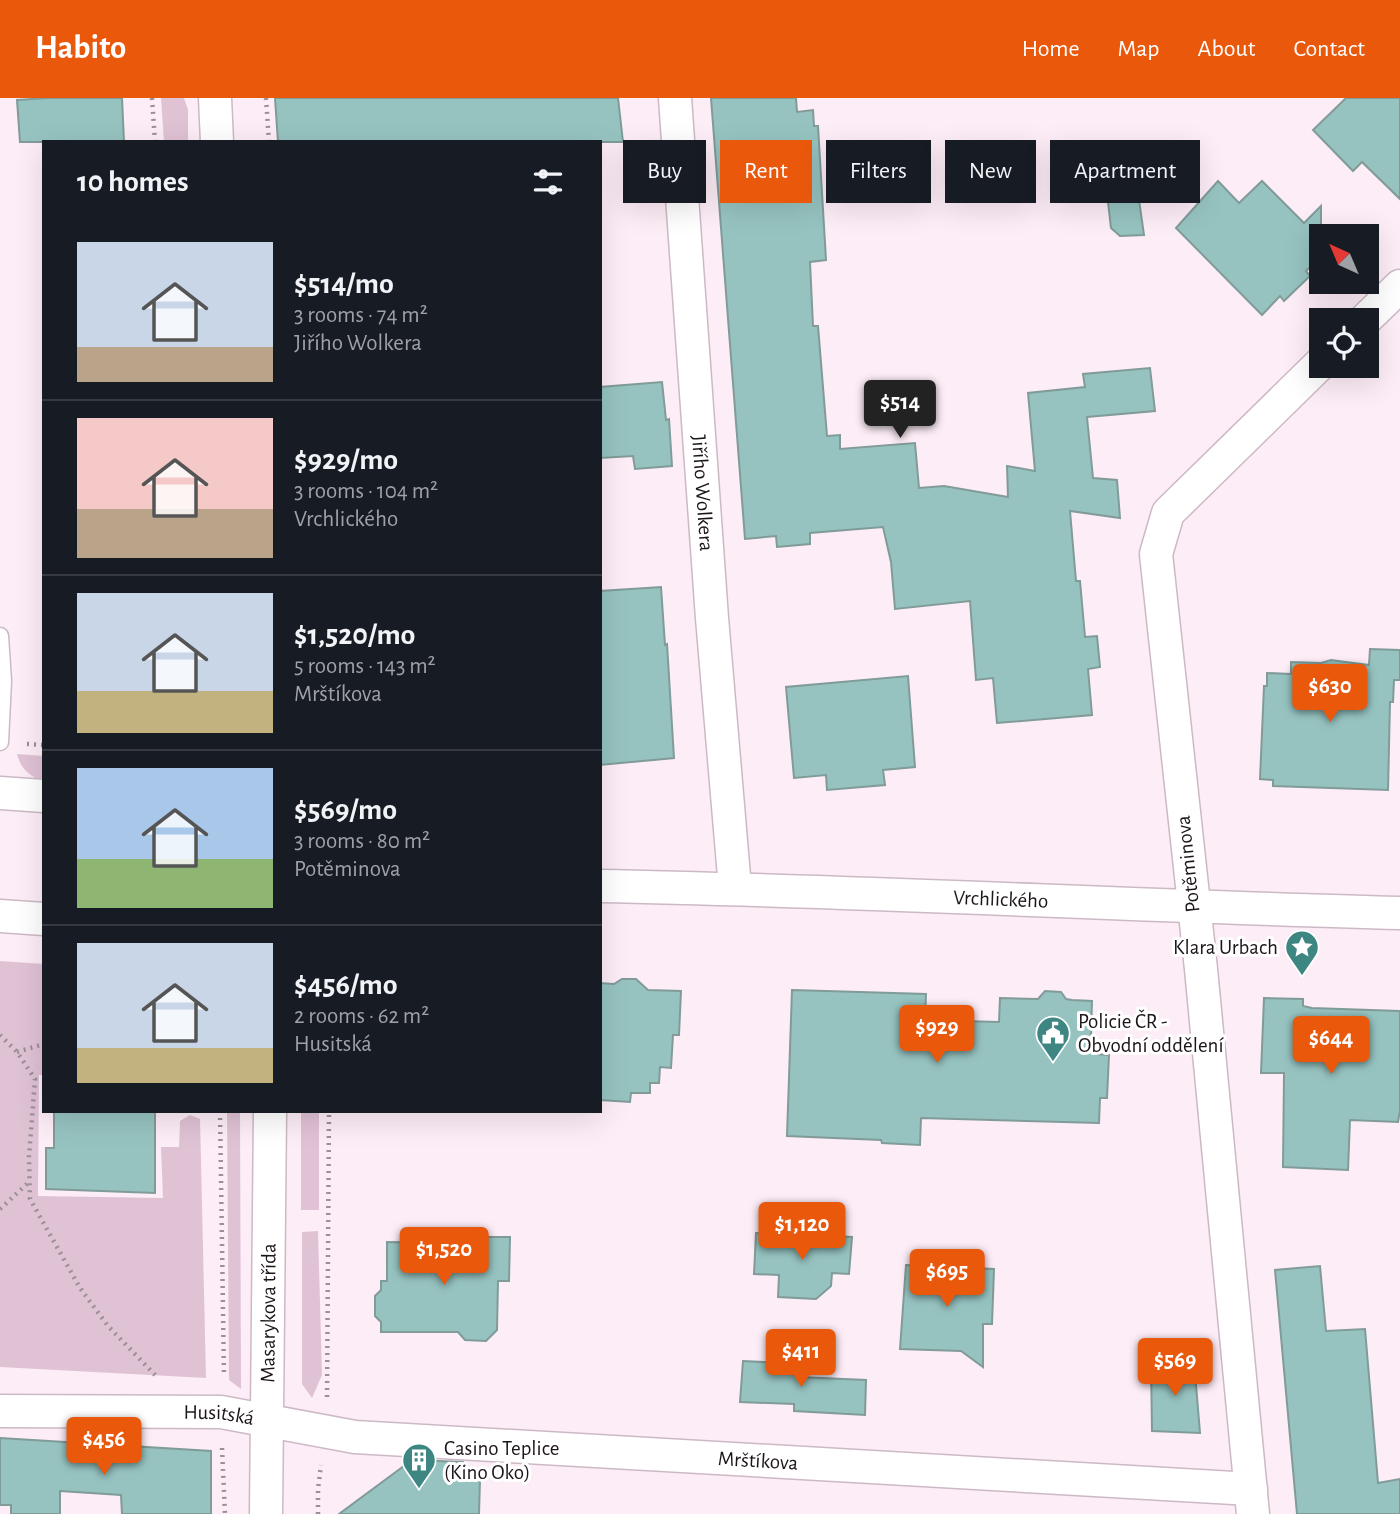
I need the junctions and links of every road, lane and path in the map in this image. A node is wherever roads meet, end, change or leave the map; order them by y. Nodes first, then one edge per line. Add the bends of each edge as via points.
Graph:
1 (152, 98) edge
2 (215, 98) edge
3 (266, 98) edge
4 (676, 98) edge
5 (155, 140) edge
6 (217, 140) edge
7 (268, 140) edge
8 (1400, 286) edge
9 (1377, 308) edge
10 (1309, 375) edge
11 (0, 636) edge
12 (0, 742) edge
13 (0, 793) edge
14 (42, 796) edge
15 (602, 886) edge
16 (736, 888) junction
17 (1192, 907) junction
18 (1400, 913) edge
19 (0, 916) edge
20 (42, 919) edge
21 (0, 1035) edge
22 (42, 1045) edge
23 (17, 1052) junction
24 (220, 1113) edge
25 (270, 1113) edge
26 (329, 1113) edge
27 (30, 1181) junction
28 (0, 1209) edge
29 (157, 1377) dead end
30 (0, 1411) edge
31 (221, 1412) junction
32 (268, 1419) junction
33 (326, 1432) junction
34 (1252, 1502) edge
35 (225, 1514) edge
36 (266, 1514) edge
37 (318, 1514) edge

1 - 5 path
2 - 6 street
3 - 7 path
4 - 16 street, Jiřího Wolkera
8 - 9 street
10 - 17 street, Potěminova via 1168,513 1156,554
11 - 12 lane
13 - 14 street
15 - 16 street, Vrchlického
16 - 17 street, Vrchlického
17 - 18 street, Vrchlického
17 - 34 street, Potěminova
19 - 20 street
21 - 23 path
22 - 23 path
23 - 27 path via 35,1079
24 - 31 path
25 - 32 street, Masarykova třída
26 - 33 path
27 - 28 path
27 - 29 path via 30,1199 80,1288 108,1326
30 - 31 street, Husitská
31 - 32 street, Husitská
31 - 35 path
32 - 33 street, Mrštíkova
32 - 36 street, Masarykova třída
33 - 34 street, Mrštíkova
33 - 37 path

